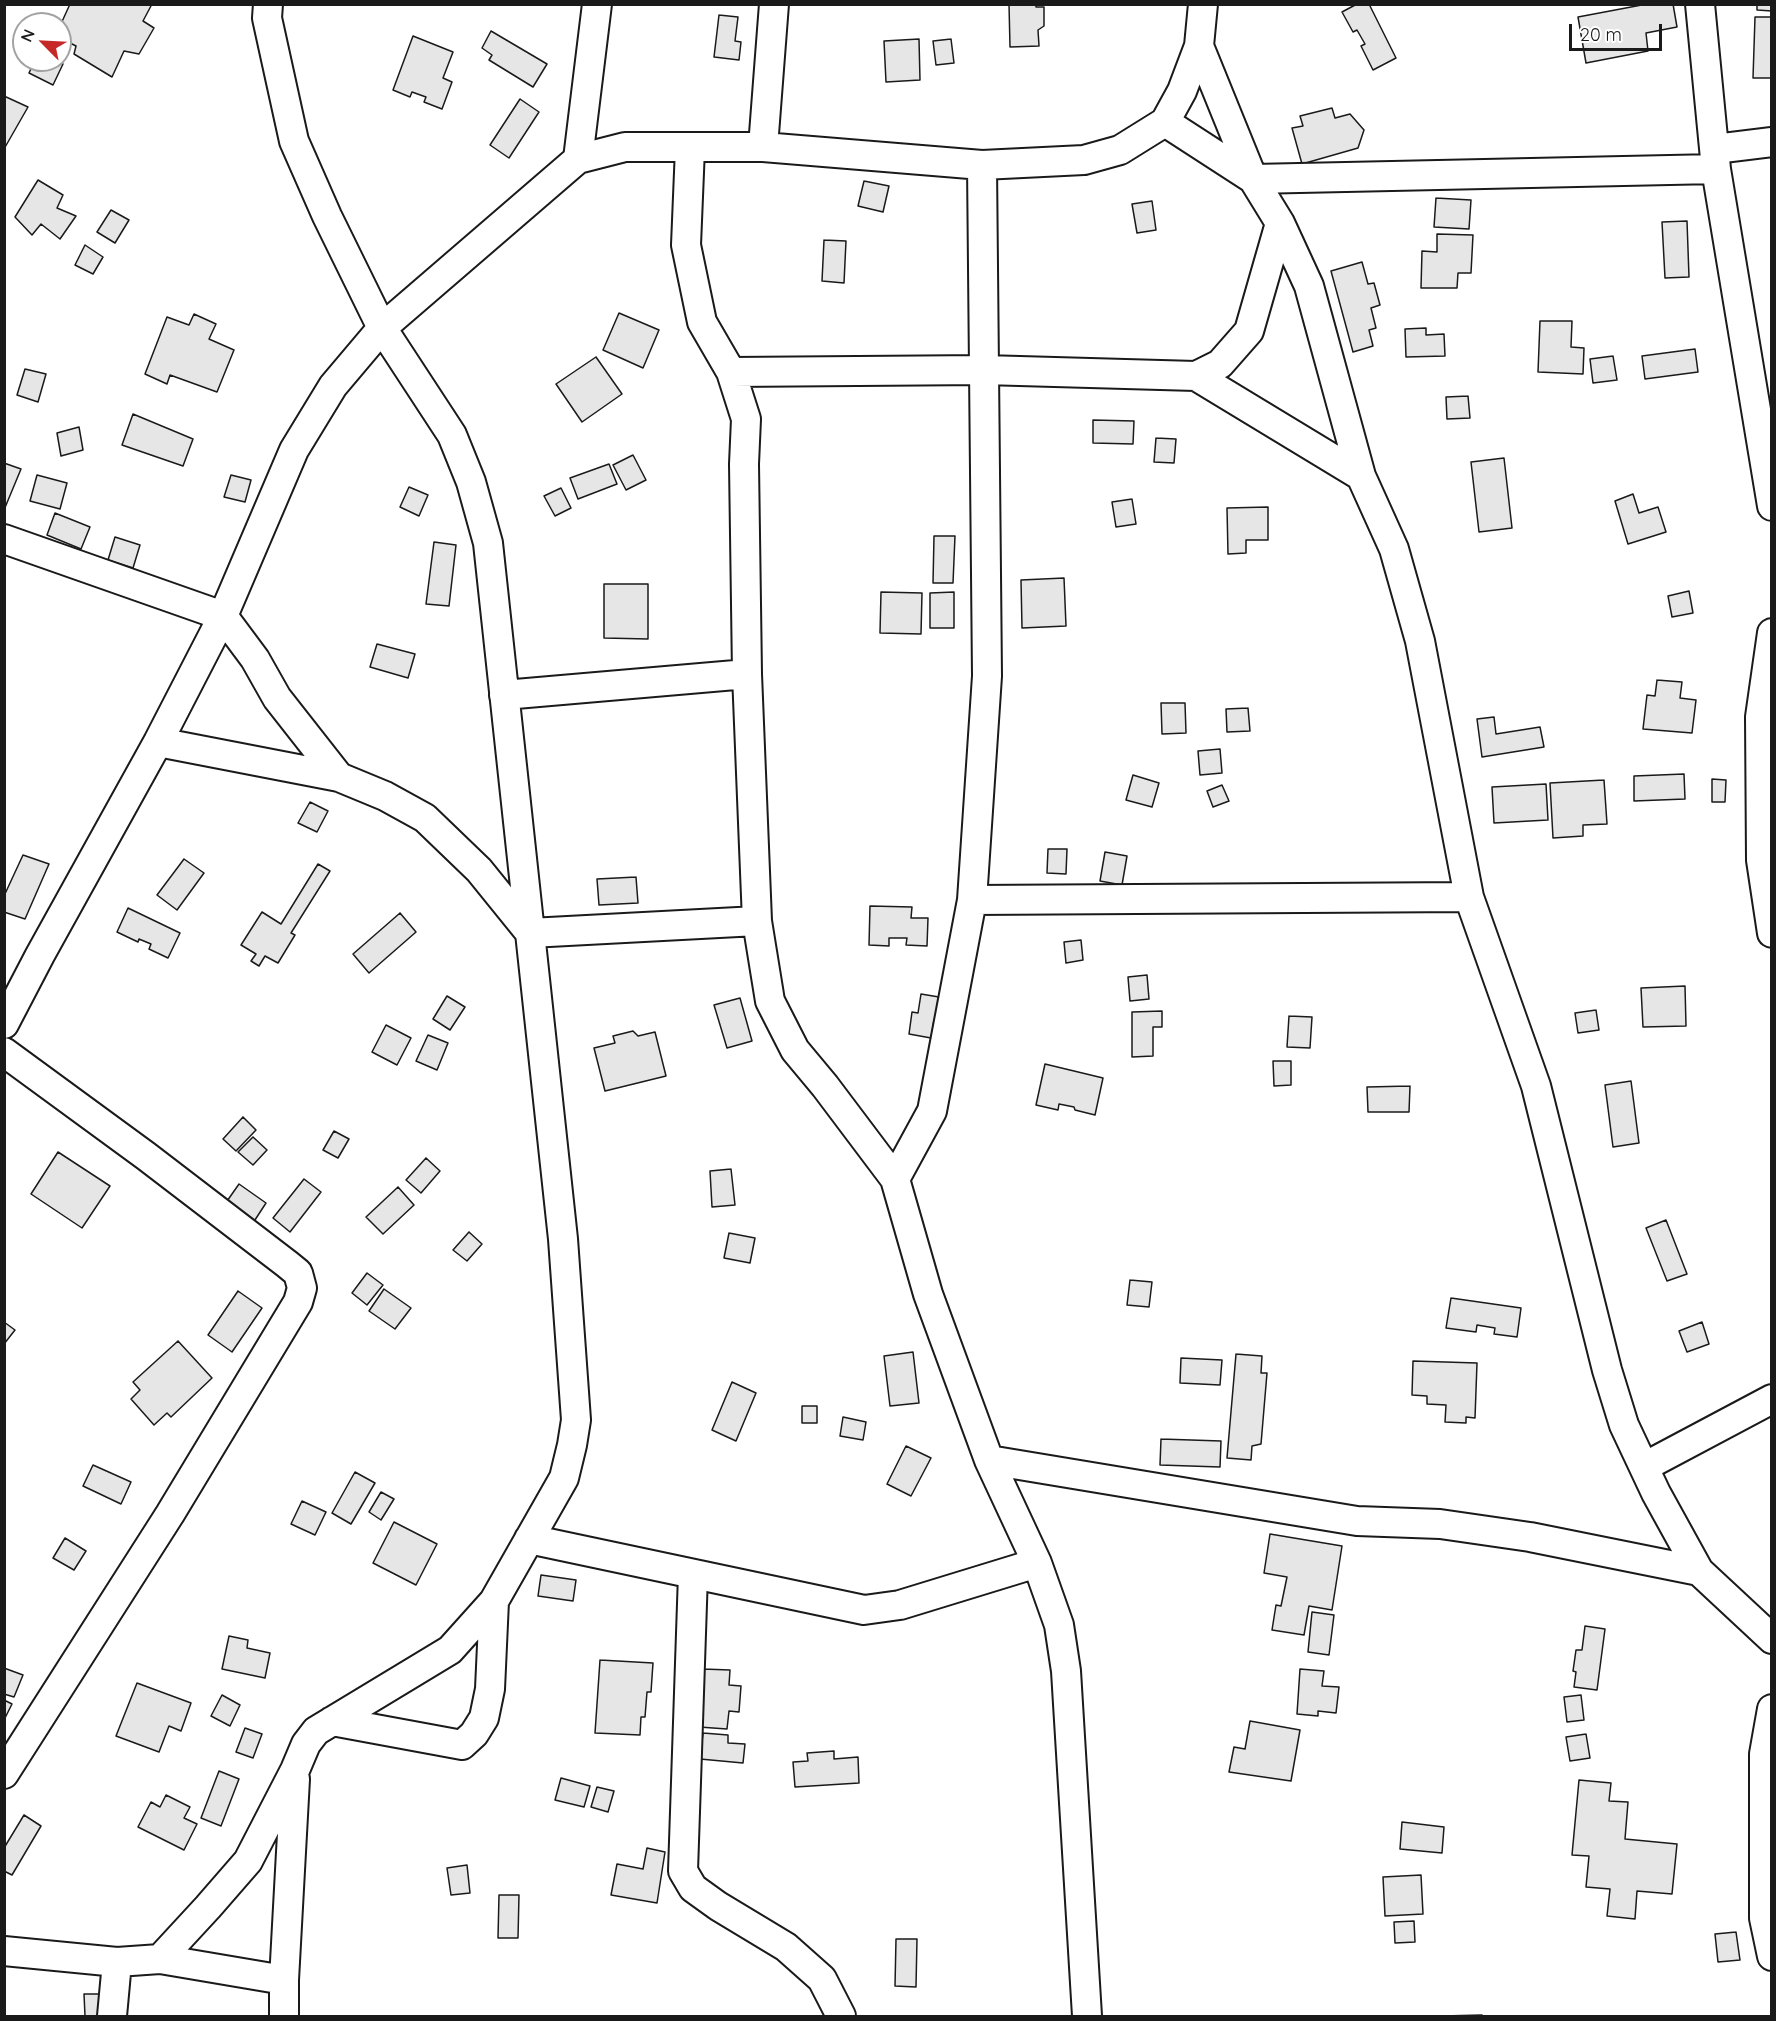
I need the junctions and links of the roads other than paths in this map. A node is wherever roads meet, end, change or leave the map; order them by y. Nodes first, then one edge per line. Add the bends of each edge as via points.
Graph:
1 (597, 4) edge
2 (774, 4) edge
3 (1203, 4) edge
4 (1700, 4) edge
5 (262, 9) edge
6 (1199, 46) junction
7 (1165, 122) junction
8 (1772, 142) edge
9 (763, 147) junction
10 (690, 148) junction
11 (578, 159) junction
12 (1715, 159) junction
13 (982, 165) junction
14 (1253, 179) junction
15 (1280, 223) junction
16 (382, 328) junction
17 (984, 370) junction
18 (731, 372) junction
19 (1196, 376) junction
20 (1361, 476) junction
21 (1772, 506) edge
22 (4, 539) edge
23 (223, 616) junction
24 (1772, 633) edge
25 (747, 674) junction
26 (504, 695) junction
27 (158, 742) junction
28 (339, 777) junction
29 (1469, 897) junction
30 (972, 900) junction
31 (757, 921) junction
32 (530, 933) junction
33 (1772, 933) edge
34 (4, 1024) edge
35 (4, 1052) edge
36 (895, 1179) junction
37 (1772, 1399) edge
38 (989, 1460) junction
39 (1644, 1467) junction
40 (529, 1539) junction
41 (1037, 1563) junction
42 (1699, 1571) junction
43 (693, 1575) junction
44 (494, 1601) junction
45 (1772, 1639) edge
46 (1772, 1709) edge
47 (332, 1721) junction
48 (295, 1770) junction
49 (4, 1774) edge
50 (4, 1951) edge
51 (1772, 1956) edge
52 (160, 1959) junction
53 (117, 1962) junction
54 (284, 1980) junction
55 (112, 2016) edge
56 (284, 2016) edge
57 (841, 2016) edge
58 (1087, 2016) edge

1 - 11 street
2 - 9 street
3 - 6 street
4 - 12 street
5 - 16 street via 294,141
6 - 7 street
6 - 14 street
7 - 13 street via 1120,150 1084,159
7 - 14 street
8 - 12 street
9 - 10 street
9 - 13 street
10 - 11 street via 625,147
10 - 18 street via 687,245 702,322
11 - 16 street
12 - 14 street
12 - 21 street
13 - 17 street
14 - 15 street
15 - 19 street via 1249,331 1220,364
15 - 20 street via 1309,286
16 - 23 street via 333,386 294,450
16 - 26 street via 452,435 471,482 488,543
17 - 18 street
17 - 19 street
17 - 30 street via 987,676
18 - 25 street via 746,419
19 - 20 street
20 - 29 street via 1394,549 1420,641
22 - 23 street
23 - 27 street
23 - 28 street via 255,659 277,698
24 - 33 street via 1760,717 1761,861
25 - 26 street
25 - 31 street
26 - 32 street
27 - 28 street
27 - 34 street
28 - 32 street via 425,818 478,870
29 - 30 street
29 - 39 street via 1536,1086 1607,1370 1624,1425
30 - 36 street via 932,1111
31 - 32 street
31 - 36 street via 770,1001 795,1050
32 - 40 street via 563,1239 576,1420 564,1478
35 - 49 street via 287,1264 298,1273 302,1288 298,1302 170,1514
36 - 38 street via 928,1294
37 - 39 street
38 - 41 street
38 - 42 street via 1357,1521 1440,1524 1519,1535
39 - 42 street
40 - 43 street
40 - 44 street
41 - 43 street via 900,1605 864,1610
41 - 58 street via 1059,1625 1066,1671
42 - 45 street
43 - 57 street via 683,1871 693,1888 786,1947 822,1979
44 - 47 street via 450,1650
44 - 47 street via 490,1689 484,1718 462,1745
46 - 51 street via 1764,1754 1764,1918
47 - 48 street via 316,1731 306,1744
48 - 52 street via 248,1861
48 - 54 street
50 - 53 street
52 - 53 street
52 - 54 street
53 - 55 street
54 - 56 street

